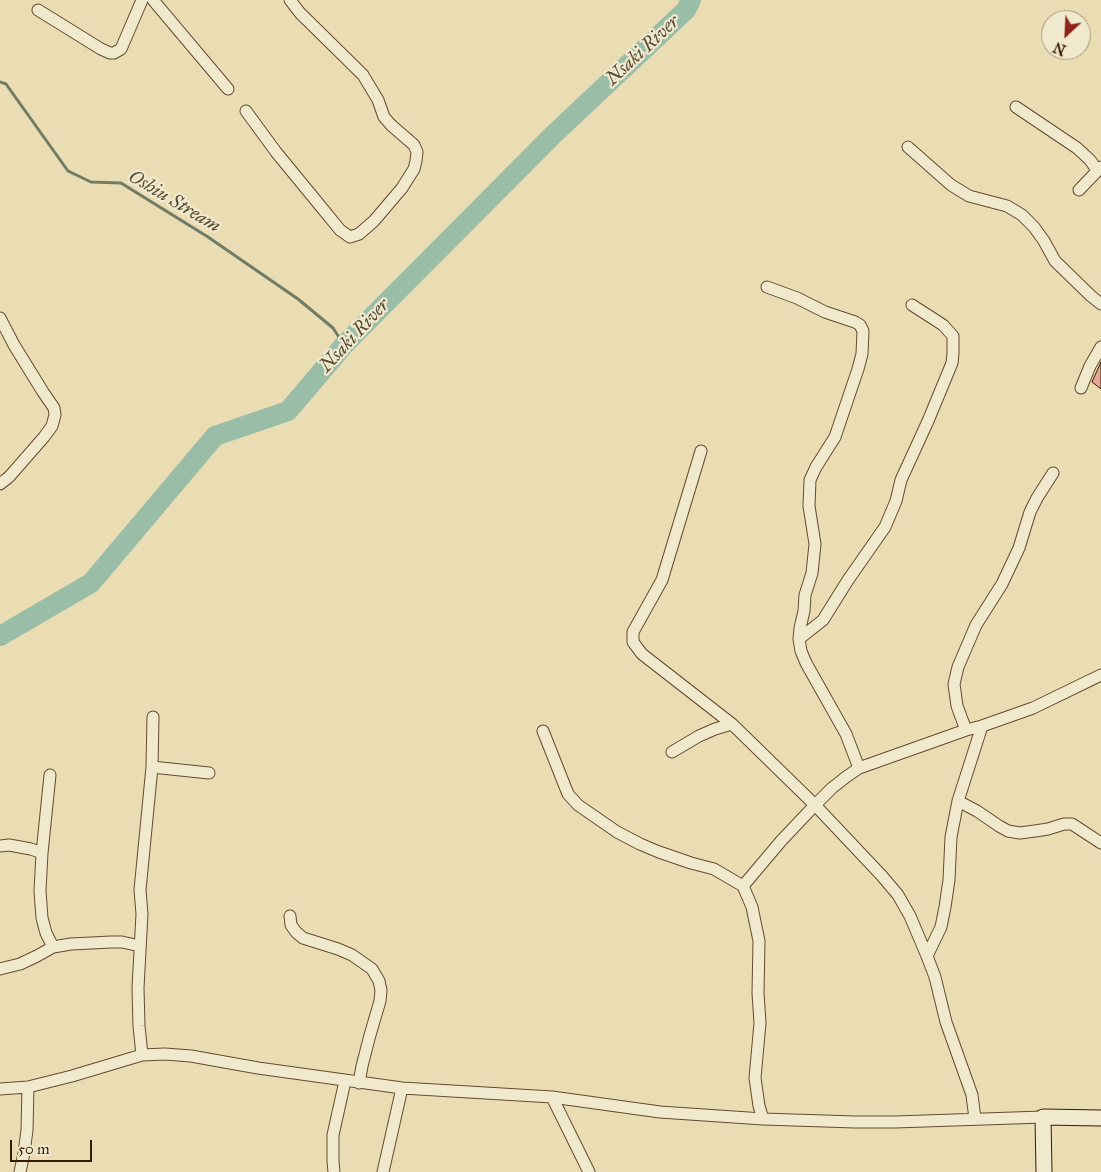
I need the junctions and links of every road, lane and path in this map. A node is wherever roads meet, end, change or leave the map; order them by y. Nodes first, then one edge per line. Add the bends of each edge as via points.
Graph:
1 (142, 0) edge
2 (153, 0) edge
3 (290, 0) edge
4 (38, 10) dead end
5 (228, 89) dead end
6 (1016, 107) dead end
7 (246, 111) dead end
8 (908, 147) dead end
9 (1099, 168) edge
10 (1079, 190) dead end
11 (767, 287) dead end
12 (1101, 304) edge
13 (912, 305) dead end
14 (0, 318) edge
15 (1101, 347) edge
16 (1081, 388) dead end
17 (701, 452) dead end
18 (1053, 473) dead end
19 (0, 484) edge
20 (799, 639) junction
21 (1101, 675) edge
22 (153, 717) dead end
23 (732, 724) junction
24 (982, 726) junction
25 (966, 730) junction
26 (544, 731) dead end
27 (672, 752) dead end
28 (152, 767) junction
29 (859, 768) junction
30 (209, 773) dead end
31 (50, 775) dead end
32 (958, 801) junction
33 (815, 805) junction
34 (1101, 843) edge
35 (0, 846) edge
36 (42, 853) junction
37 (743, 886) junction
38 (290, 916) dead end
39 (140, 946) junction
40 (53, 947) junction
41 (927, 956) junction
42 (0, 969) edge
43 (142, 1055) junction
44 (345, 1080) junction
45 (359, 1082) junction
46 (28, 1087) junction
47 (0, 1088) edge
48 (402, 1088) junction
49 (552, 1097) junction
50 (1043, 1117) junction
51 (1101, 1118) edge
52 (764, 1119) junction
53 (975, 1119) junction
54 (20, 1172) edge
55 (334, 1172) edge
56 (383, 1172) edge
57 (589, 1172) edge
58 (1044, 1172) edge

1 - 4 street via 121,49 114,53 101,49
2 - 5 street
3 - 7 street via 363,76 384,117 414,145 417,152 414,169 374,221 350,237 340,230
6 - 9 street via 1077,148
8 - 12 street via 951,185 969,196 1007,206 1022,215 1034,227 1055,261
9 - 10 street
11 - 20 street via 855,322 863,331 862,354 835,437 810,480 815,544
13 - 20 street via 943,325 952,336 952,362 900,480 896,501 885,527 823,620
14 - 19 street via 56,415 44,437
15 - 16 street
17 - 23 street via 662,580 633,632 633,642 642,654
18 - 25 street via 1030,512 1019,548 1002,584 976,625 958,667 954,684 957,706
20 - 29 street via 806,663 846,734
21 - 24 street via 1033,708
22 - 28 street
23 - 27 street via 707,732
23 - 33 street
24 - 25 street
24 - 32 street
25 - 29 street
26 - 37 street via 568,794 578,805 640,844 714,869
28 - 30 street
28 - 39 street via 140,890
29 - 33 street
31 - 36 street
32 - 34 street via 1008,831 1036,831 1072,824
32 - 41 street via 951,837 946,907 941,927
33 - 37 street
33 - 41 street via 898,896
35 - 36 street
36 - 40 street via 42,918
37 - 52 street via 752,907 759,941 760,1023 755,1078
38 - 45 street via 291,925 303,938 352,955 372,969 379,981 380,1001
39 - 40 street via 111,942
39 - 43 street via 138,988
40 - 42 street via 20,964
41 - 53 street via 972,1096
43 - 44 street via 191,1056
43 - 46 street
44 - 45 street
44 - 55 street via 333,1135
45 - 48 street
46 - 47 street
46 - 54 street via 27,1130
48 - 49 street
48 - 56 street
49 - 52 street via 660,1112
49 - 57 street
50 - 51 street
50 - 53 street
50 - 58 street
52 - 53 street via 895,1122

